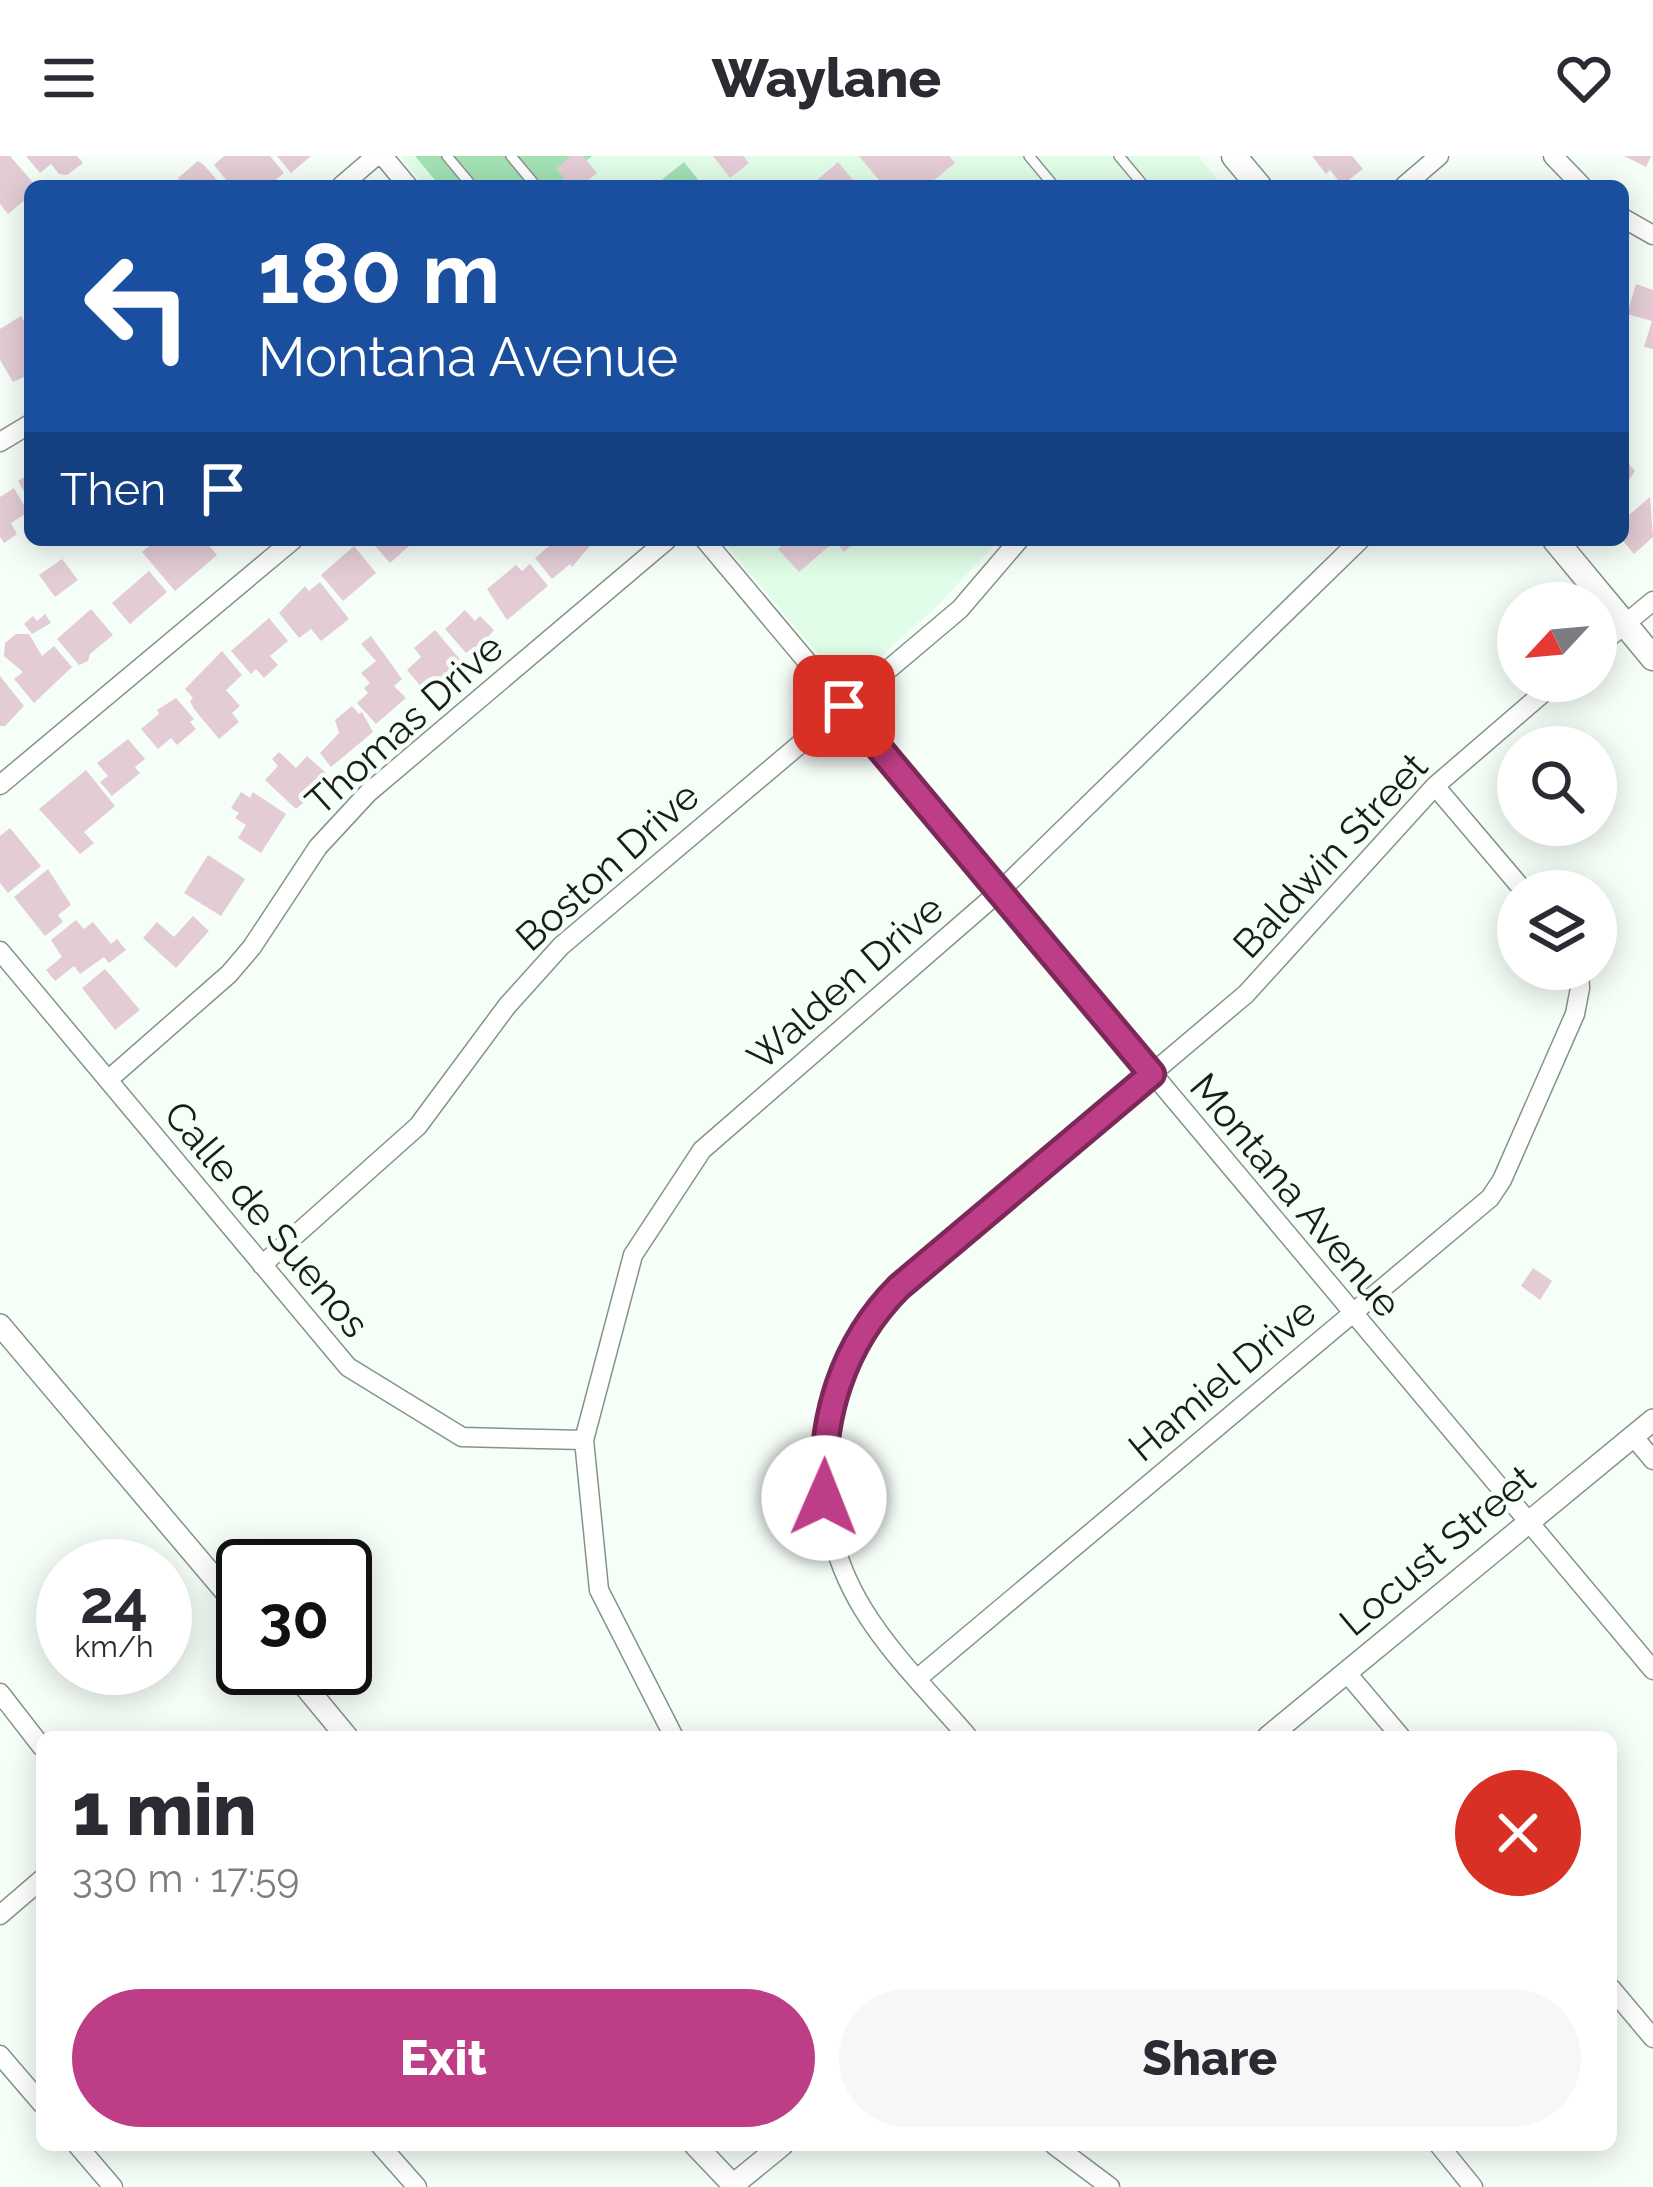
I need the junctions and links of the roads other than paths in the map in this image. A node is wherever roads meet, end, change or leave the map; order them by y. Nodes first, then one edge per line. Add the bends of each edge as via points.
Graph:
1 (380, 156) edge
2 (447, 156) edge
3 (511, 156) edge
4 (1028, 156) edge
5 (1119, 156) edge
6 (1234, 156) edge
7 (1439, 156) edge
8 (1553, 156) edge
9 (349, 180) edge
10 (403, 180) edge
11 (467, 180) edge
12 (531, 180) edge
13 (1049, 180) edge
14 (1139, 180) edge
15 (1254, 180) edge
16 (1411, 180) edge
17 (1576, 180) edge
18 (286, 546) edge
19 (660, 546) edge
20 (717, 546) edge
21 (1014, 546) edge
22 (1354, 546) edge
23 (1560, 546) edge
24 (1653, 601) edge
25 (1624, 624) junction
26 (1617, 630) edge
27 (1653, 658) edge
28 (1533, 702) edge
29 (844, 706) junction
30 (0, 785) edge
31 (1435, 786) junction
32 (1506, 870) edge
33 (1000, 891) junction
34 (0, 951) edge
35 (1580, 990) edge
36 (1152, 1074) junction
37 (108, 1080) junction
38 (262, 1265) junction
39 (1352, 1312) junction
40 (3, 1333) edge
41 (1653, 1420) edge
42 (1634, 1436) junction
43 (584, 1440) junction
44 (1653, 1460) edge
45 (1527, 1522) junction
46 (216, 1581) edge
47 (1653, 1670) edge
48 (1346, 1672) junction
49 (918, 1678) junction
50 (0, 1693) edge
51 (312, 1695) edge
52 (342, 1731) edge
53 (671, 1731) edge
54 (963, 1731) edge
55 (1275, 1731) edge
56 (1395, 1731) edge
57 (36, 1739) edge
58 (36, 1884) edge
59 (0, 1915) edge
60 (1617, 1995) edge
61 (1653, 2038) edge
62 (0, 2055) edge
63 (36, 2097) edge
64 (82, 2151) edge
65 (385, 2151) edge
66 (701, 2151) edge
67 (775, 2151) edge
68 (1062, 2151) edge
69 (1444, 2151) edge
70 (733, 2186) edge
71 (113, 2187) edge
72 (416, 2187) edge
73 (1110, 2187) edge
74 (1473, 2187) edge

1 - 9 street
1 - 10 street
2 - 11 lane
3 - 12 lane
4 - 13 lane
5 - 14 lane
6 - 15 main road
7 - 16 street
8 - 17 street
18 - 30 street
19 - 37 street, Thomas Drive via 344,815 229,974
20 - 29 street, Montana Avenue
21 - 29 street, Boston Drive via 960,609
22 - 33 street, Walden Drive
23 - 25 main road
24 - 25 street
25 - 26 street
25 - 27 main road
28 - 31 street, Baldwin Street
29 - 33 street, Montana Avenue
29 - 38 street, Boston Drive via 561,946 418,1126
31 - 32 street
31 - 36 street, Baldwin Street via 1260,980
33 - 36 street, Montana Avenue
33 - 43 street, Walden Drive via 702,1150 633,1255
34 - 37 street, Calle de Suenos
35 - 39 street, Hamiel Drive via 1499,1186
36 - 39 street, Montana Avenue
36 - 49 street, Baldwin Street via 899,1287 869,1322 838,1383 824,1456 832,1539 865,1613
37 - 38 street, Calle de Suenos
38 - 43 street, Calle de Suenos via 348,1367 462,1437
39 - 45 street, Montana Avenue
39 - 49 street, Hamiel Drive
40 - 46 street
41 - 42 street, Locust Street
42 - 44 street
42 - 45 street, Locust Street
43 - 53 street via 599,1590
45 - 47 street, Montana Avenue
45 - 48 street, Locust Street
48 - 55 street, Locust Street
48 - 56 street
49 - 54 street, Baldwin Street
50 - 57 street
51 - 52 street
58 - 59 street
60 - 61 street
62 - 63 street
64 - 71 street
65 - 72 street
66 - 70 street
67 - 70 street
68 - 73 street
69 - 74 street

